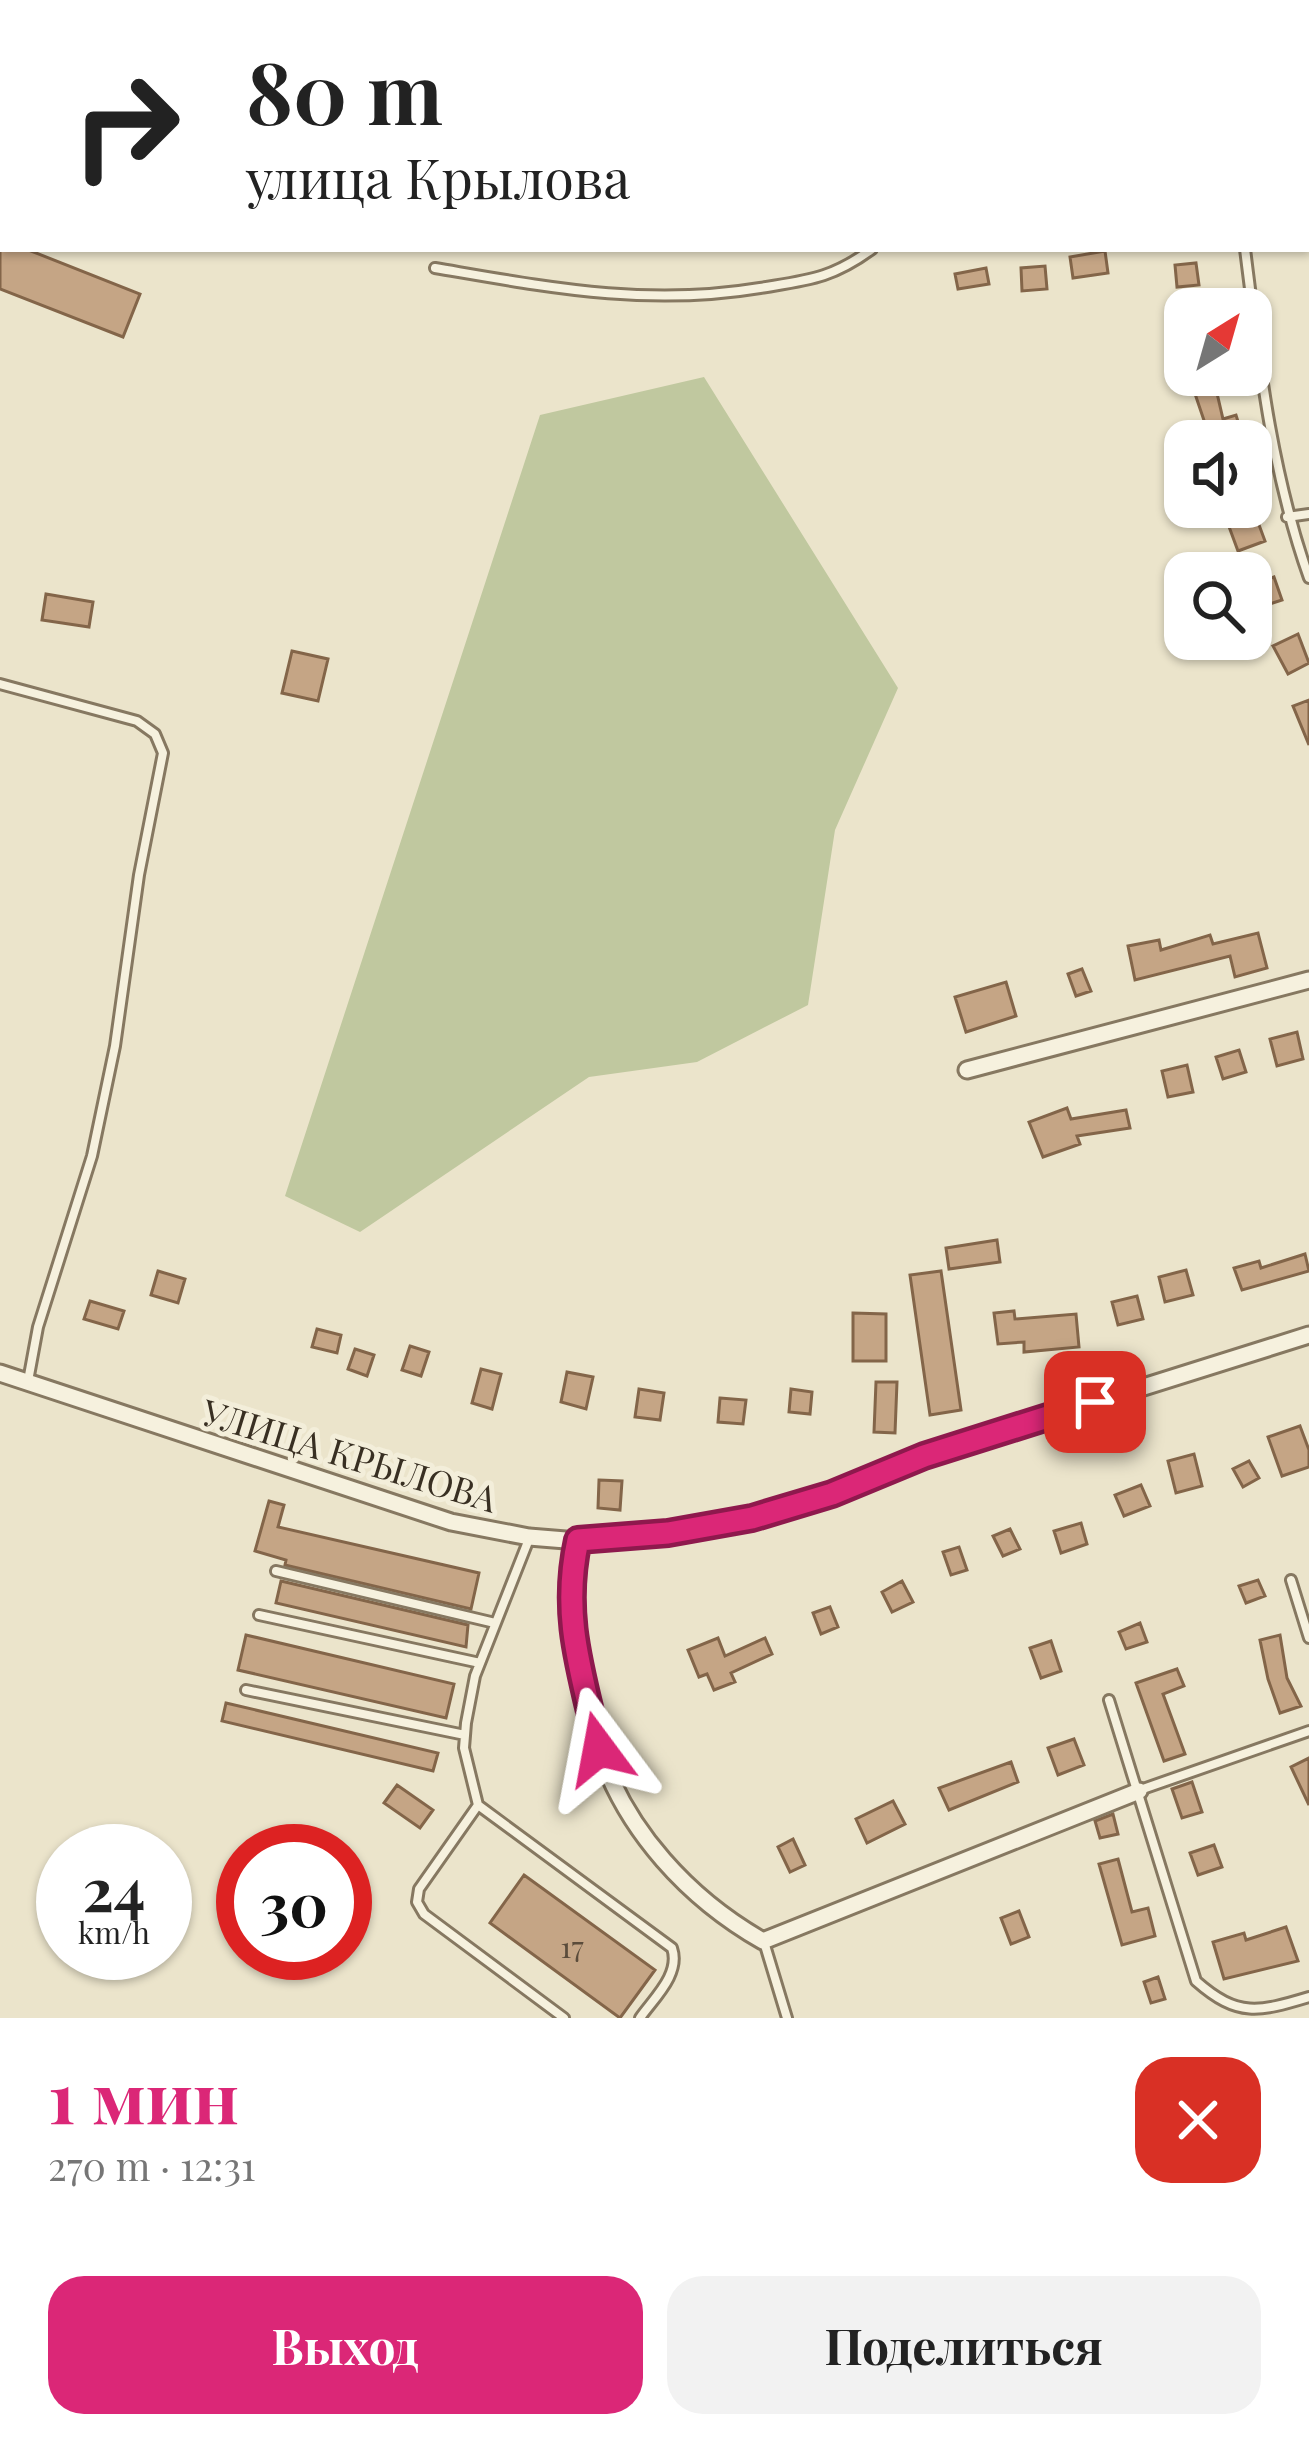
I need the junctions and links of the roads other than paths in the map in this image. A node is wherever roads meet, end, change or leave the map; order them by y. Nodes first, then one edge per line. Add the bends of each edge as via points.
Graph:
1 (867, 252) edge
2 (1245, 252) edge
3 (435, 268) dead end
4 (1309, 514) edge
5 (1287, 517) junction
6 (1309, 578) edge
7 (0, 683) edge
8 (1309, 980) edge
9 (967, 1070) dead end
10 (1309, 1335) edge
11 (0, 1372) edge
12 (27, 1382) junction
13 (529, 1538) junction
14 (578, 1540) junction
15 (276, 1571) dead end
16 (1292, 1580) dead end
17 (259, 1615) dead end
18 (495, 1623) junction
19 (1309, 1638) edge
20 (480, 1664) junction
21 (246, 1690) dead end
22 (1109, 1700) dead end
23 (1309, 1731) edge
24 (465, 1735) junction
25 (1138, 1791) junction
26 (478, 1805) junction
27 (764, 1941) junction
28 (1309, 1997) edge
29 (564, 2018) edge
30 (640, 2018) edge
31 (787, 2018) edge

1 - 3 lane via 831,276 668,298 590,295
2 - 5 lane
4 - 5 lane
5 - 6 lane
7 - 12 lane via 137,721 163,753 92,1156
8 - 9 street
10 - 14 street, УЛИЦА КРЫЛОВА via 752,1518
11 - 12 street, УЛИЦА КРЫЛОВА
12 - 13 street, УЛИЦА КРЫЛОВА via 451,1522
13 - 14 street, УЛИЦА КРЫЛОВА
13 - 18 lane
14 - 27 street via 569,1583 572,1631 599,1749 625,1808 665,1864
15 - 18 lane
16 - 19 lane
17 - 20 lane
18 - 20 lane
20 - 24 lane
21 - 24 lane
22 - 25 lane
23 - 25 lane
24 - 26 lane
25 - 27 street
25 - 28 lane via 1196,1982 1247,2011
26 - 29 lane via 417,1902
26 - 30 lane via 672,1948 673,1972
27 - 31 lane

